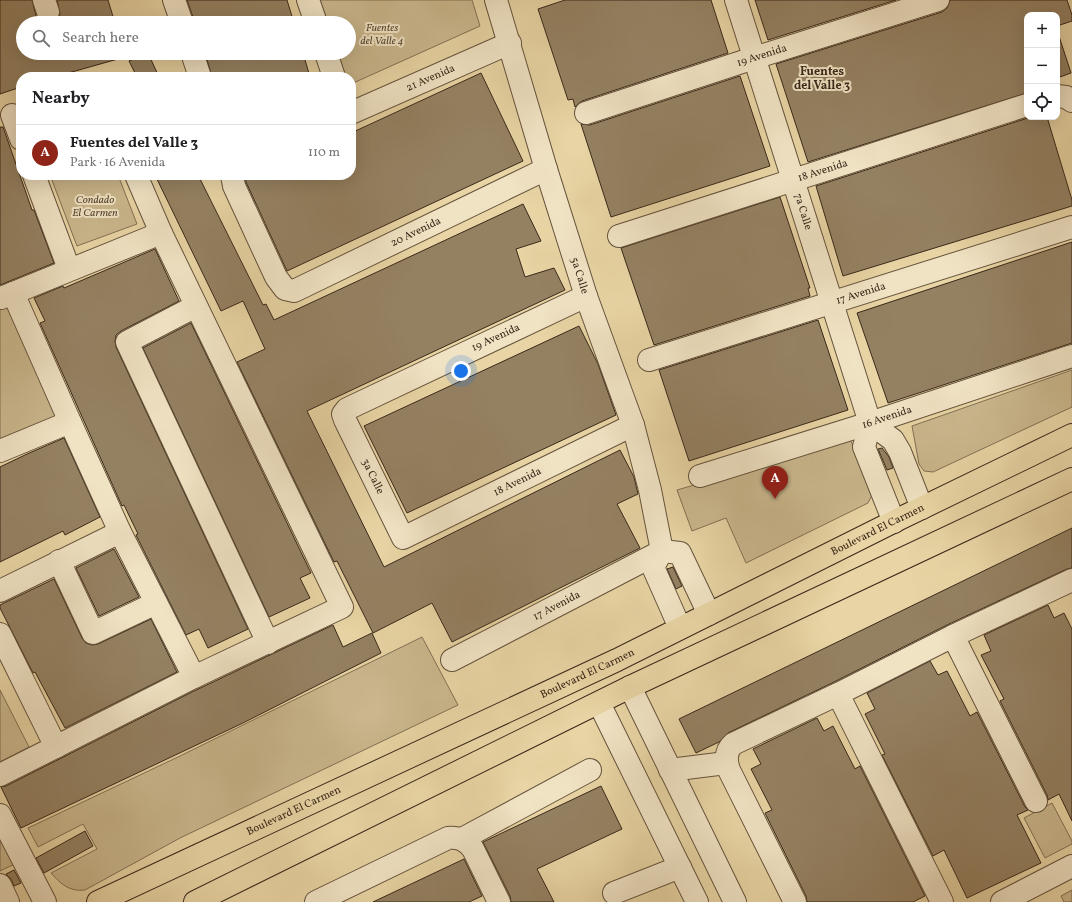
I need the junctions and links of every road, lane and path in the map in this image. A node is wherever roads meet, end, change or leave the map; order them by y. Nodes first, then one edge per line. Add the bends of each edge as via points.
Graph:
1 (174, 0) edge
2 (308, 0) edge
3 (496, 0) edge
4 (736, 0) edge
5 (938, 0) edge
6 (180, 16) edge
7 (314, 16) edge
8 (510, 43) junction
9 (754, 58) junction
10 (194, 60) edge
11 (328, 60) edge
12 (198, 72) edge
13 (332, 72) edge
14 (1060, 96) edge
15 (1072, 101) edge
16 (1024, 106) edge
17 (356, 111) edge
18 (586, 113) dead end
19 (11, 115) edge
20 (16, 128) edge
21 (546, 169) junction
22 (36, 180) edge
23 (138, 180) edge
24 (233, 180) edge
25 (793, 180) junction
26 (1072, 227) edge
27 (161, 233) junction
28 (619, 236) dead end
29 (69, 269) junction
30 (7, 295) edge
31 (586, 296) junction
32 (832, 302) junction
33 (196, 306) junction
34 (1072, 356) edge
35 (649, 360) dead end
36 (343, 414) joint
37 (70, 422) junction
38 (870, 424) junction
39 (632, 425) junction
40 (1068, 440) edge
41 (0, 451) edge
42 (700, 476) dead end
43 (1072, 479) edge
44 (922, 508) junction
45 (894, 522) junction
46 (120, 532) junction
47 (403, 538) joint
48 (662, 551) junction
49 (59, 561) junction
50 (1072, 581) edge
51 (0, 591) edge
52 (156, 603) junction
53 (709, 614) junction
54 (680, 628) junction
55 (0, 634) edge
56 (953, 636) junction
57 (268, 642) junction
58 (452, 660) dead end
59 (194, 678) junction
60 (630, 687) junction
61 (838, 694) junction
62 (599, 703) junction
63 (56, 747) junction
64 (422, 751) junction
65 (726, 763) junction
66 (590, 770) dead end
67 (670, 770) junction
68 (0, 775) edge
69 (435, 784) junction
70 (1036, 801) dead end
71 (0, 814) edge
72 (462, 839) junction
73 (1072, 866) edge
74 (680, 867) junction
75 (0, 885) edge
76 (614, 893) dead end
77 (349, 895) edge
78 (8, 902) edge
79 (45, 902) edge
80 (98, 902) edge
81 (195, 902) edge
82 (316, 902) edge
83 (499, 902) edge
84 (697, 902) edge
85 (735, 902) edge
86 (795, 902) edge
87 (942, 902) edge
88 (1002, 902) edge

1 - 6 street
2 - 7 street
3 - 8 street, 5a Calle
4 - 9 street, 7a Calle
5 - 9 street, 19 Avenida
8 - 17 street, 21 Avenida
8 - 21 street, 5a Calle
9 - 18 street, 19 Avenida
9 - 25 street, 7a Calle
10 - 12 street
11 - 13 street
14 - 15 street
16 - 25 street, 18 Avenida
19 - 20 street
21 - 24 street, 20 Avenida via 294,291 285,290 276,277
21 - 31 street, 5a Calle
22 - 29 street
23 - 27 street
25 - 28 street, 18 Avenida
25 - 32 street, 7a Calle
26 - 32 street, 17 Avenida
27 - 29 street
27 - 33 street
29 - 30 street
30 - 37 street
31 - 36 street, 19 Avenida via 348,409
31 - 39 street, 5a Calle
32 - 35 street, 17 Avenida
32 - 38 street, 7a Calle
33 - 57 street via 126,342
33 - 57 street via 342,607
34 - 38 street, 16 Avenida
36 - 47 street, 3a Calle
37 - 41 street
37 - 46 street
38 - 42 street, 16 Avenida
38 - 44 street via 893,440
38 - 45 street via 864,447
39 - 47 street, 18 Avenida
39 - 48 street, 5a Calle via 650,490
40 - 44 main road, Boulevard El Carmen
43 - 60 main road
44 - 45 main road, Boulevard El Carmen
45 - 53 main road, Boulevard El Carmen
46 - 49 street
46 - 52 street
48 - 53 street via 680,553
48 - 54 street via 654,567
48 - 58 street, 17 Avenida
49 - 51 street
49 - 52 street via 93,633
50 - 56 street
52 - 59 street
53 - 54 main road, Boulevard El Carmen
54 - 64 main road, Boulevard El Carmen
55 - 63 street
56 - 61 street
56 - 70 street
57 - 59 street
59 - 63 street
60 - 62 main road
60 - 67 street
61 - 65 street via 733,744 728,748
61 - 87 street
62 - 69 main road
62 - 74 street
63 - 68 street
64 - 69 main road via 422,767 426,776
64 - 80 main road, Boulevard El Carmen
65 - 67 street
65 - 86 street
66 - 72 street
67 - 85 street
69 - 81 main road
71 - 79 street
72 - 77 street via 448,838
72 - 83 street via 473,849
73 - 88 street
74 - 76 street
74 - 84 street
75 - 78 street
77 - 82 street

